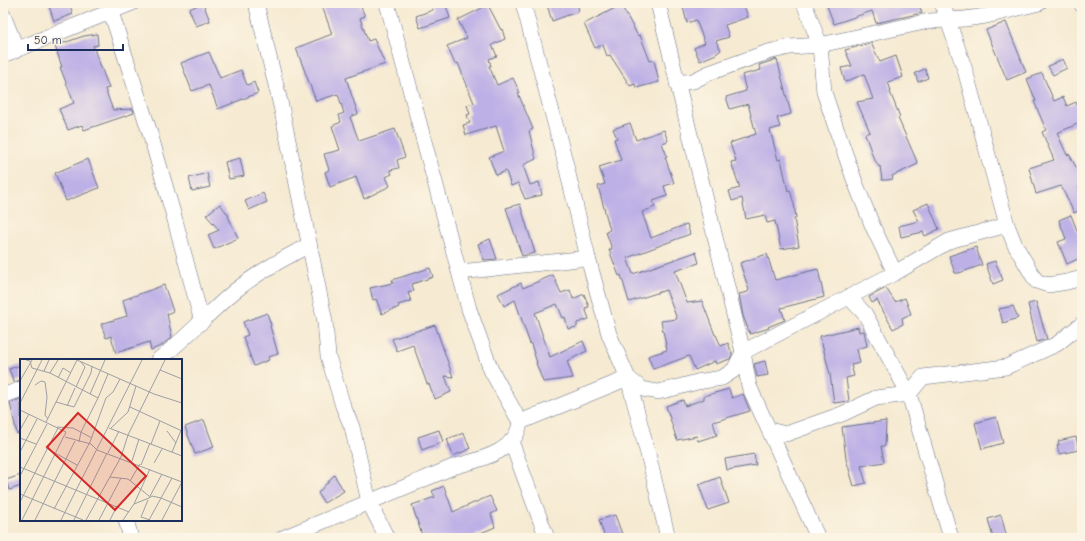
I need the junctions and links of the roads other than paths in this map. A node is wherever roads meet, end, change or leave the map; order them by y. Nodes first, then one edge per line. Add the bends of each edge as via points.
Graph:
1 (132, 3) edge
2 (256, 3) edge
3 (387, 3) edge
4 (523, 3) edge
5 (658, 3) edge
6 (804, 3) edge
7 (942, 3) edge
8 (1039, 3) edge
9 (110, 8) edge
10 (3, 15) edge
11 (948, 20) junction
12 (820, 45) junction
13 (9, 53) edge
14 (677, 84) junction
15 (1007, 225) junction
16 (309, 245) junction
17 (588, 258) junction
18 (460, 272) junction
19 (895, 273) junction
20 (1082, 278) edge
21 (849, 297) junction
22 (202, 322) junction
23 (1082, 324) edge
24 (743, 352) junction
25 (159, 359) edge
26 (628, 378) junction
27 (20, 389) edge
28 (909, 394) junction
29 (3, 396) edge
30 (520, 422) junction
31 (769, 430) junction
32 (511, 442) junction
33 (369, 502) junction
34 (126, 521) edge
35 (131, 538) edge
36 (283, 538) edge
37 (387, 538) edge
38 (547, 538) edge
39 (668, 538) edge
40 (818, 538) edge
41 (951, 538) edge

1 - 9 street
2 - 16 street via 281,106
3 - 18 street
4 - 17 street
5 - 14 street
6 - 12 street
7 - 11 street
8 - 11 street via 986,16
9 - 13 street
9 - 22 street via 176,220
10 - 13 street via 15,45
11 - 12 street via 929,21
11 - 15 street via 965,70
12 - 14 street via 790,47 768,52 693,81
12 - 19 street via 824,92 854,182
14 - 24 street
15 - 19 street via 949,241
15 - 20 street via 1015,245 1036,280 1048,284
16 - 22 street via 265,268 236,290
16 - 33 street via 325,322 328,356 352,427
17 - 18 street
17 - 26 street via 609,334
18 - 30 street via 469,309 491,370
19 - 21 street
21 - 24 street
21 - 28 street via 865,314
22 - 25 street
23 - 28 street via 1057,344 1006,367 922,377
24 - 26 street via 734,370 722,378 669,390 658,392 642,389
24 - 31 street via 749,386
26 - 30 street
26 - 39 street
27 - 29 street
28 - 31 street via 876,398 842,414 786,434
28 - 41 street
30 - 32 street
31 - 40 street
32 - 33 street via 481,459 453,467
32 - 38 street
33 - 36 street
33 - 37 street
34 - 35 street

